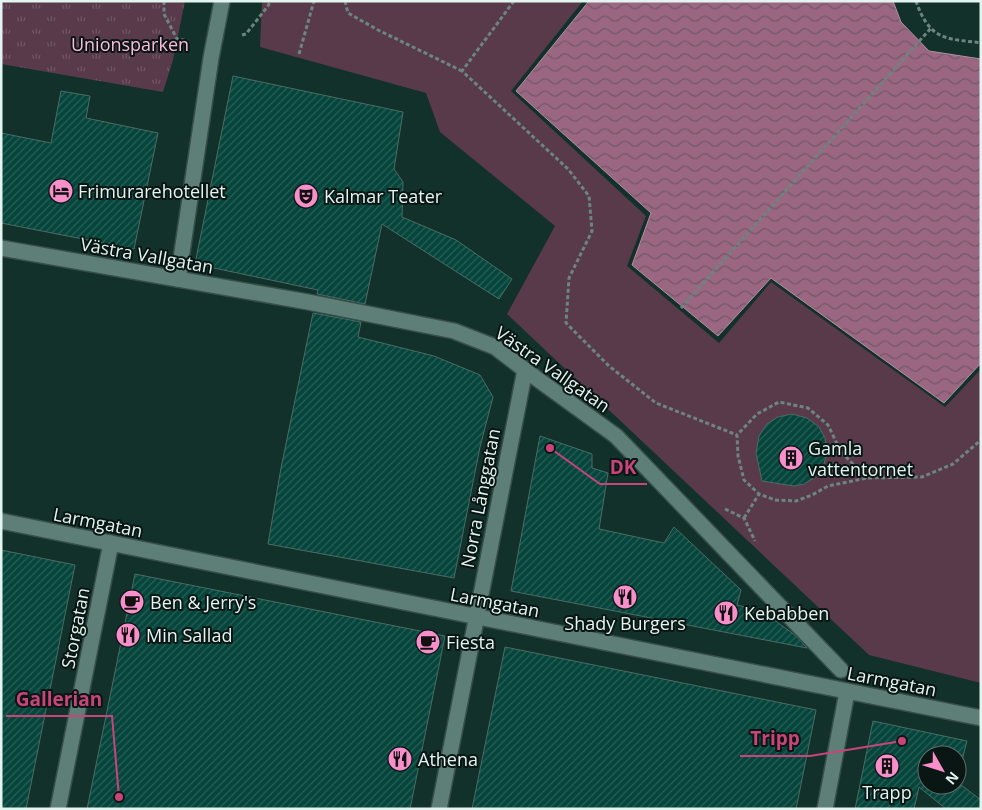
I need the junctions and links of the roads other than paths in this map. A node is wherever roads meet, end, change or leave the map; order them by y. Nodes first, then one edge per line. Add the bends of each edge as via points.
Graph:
1 (222, 1) edge
2 (1, 248) edge
3 (178, 279) junction
4 (525, 370) junction
5 (1, 521) edge
6 (110, 543) junction
7 (476, 617) junction
8 (842, 670) dead end
9 (847, 692) junction
10 (981, 718) edge
11 (58, 809) edge
12 (439, 809) edge
13 (825, 809) edge

1 - 3 street
2 - 3 street, Västra Vallgatan
3 - 4 street, Västra Vallgatan via 454,331 495,347
4 - 7 street, Norra Långgatan
4 - 8 street, Västra Vallgatan via 616,436
5 - 6 street, Larmgatan
6 - 7 street, Larmgatan
6 - 11 street, Storgatan
7 - 9 street, Larmgatan
7 - 12 street, Norra Långgatan
9 - 10 street, Larmgatan
9 - 13 street

